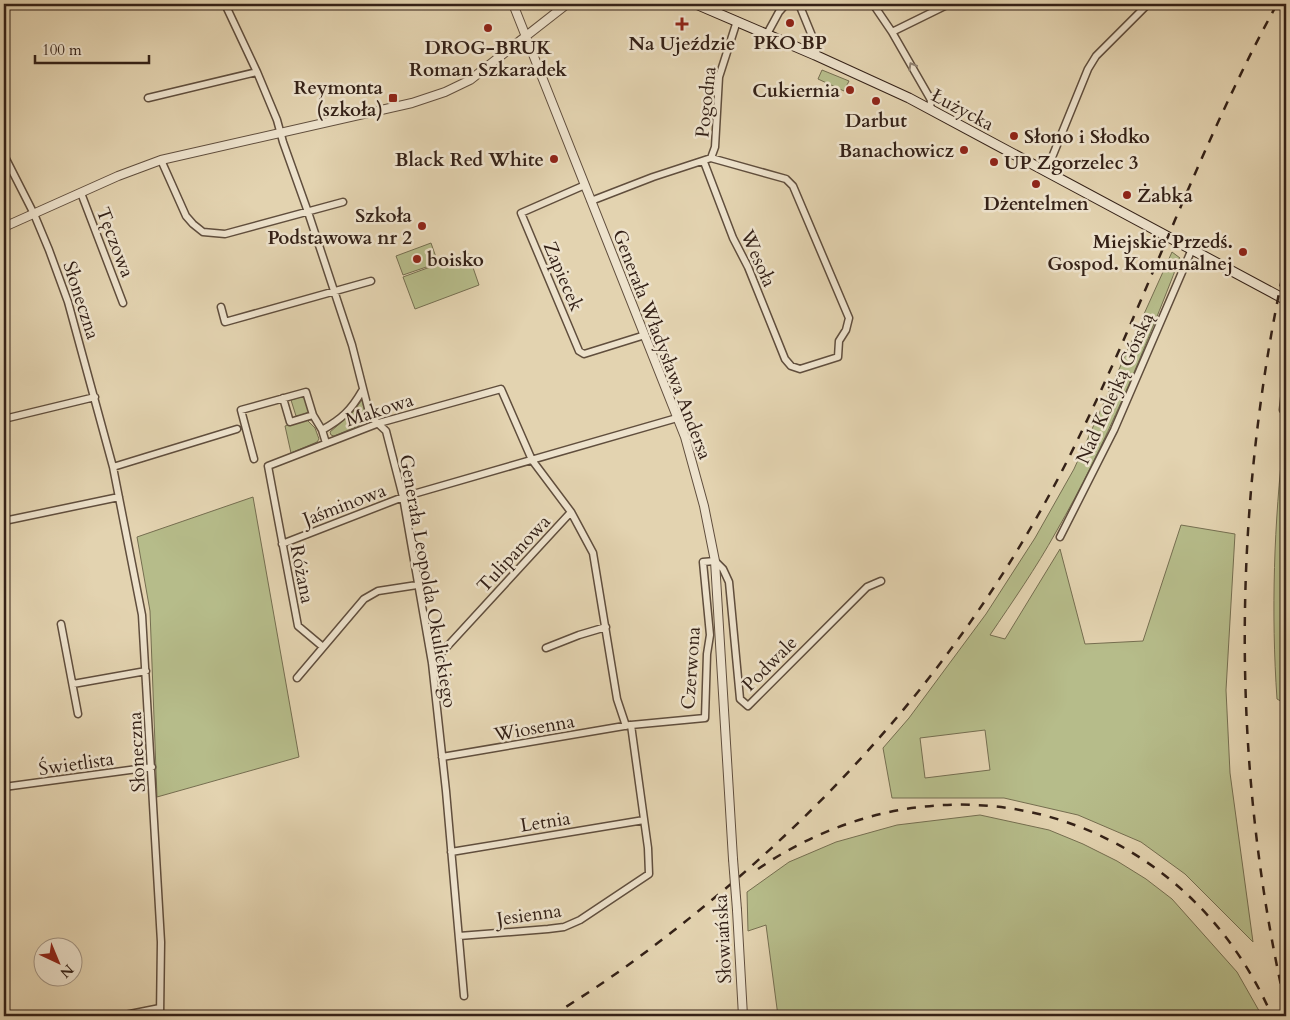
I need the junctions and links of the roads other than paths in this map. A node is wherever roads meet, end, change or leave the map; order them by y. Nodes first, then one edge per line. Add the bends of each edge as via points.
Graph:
1 (225, 4) edge
2 (513, 4) edge
3 (568, 4) edge
4 (696, 4) edge
5 (786, 4) edge
6 (799, 4) edge
7 (873, 4) edge
8 (949, 4) edge
9 (1148, 4) edge
10 (737, 21) junction
11 (892, 32) junction
12 (767, 34) junction
13 (525, 37) junction
14 (815, 55) junction
15 (257, 72) junction
16 (148, 98) dead end
17 (930, 109) junction
18 (281, 132) junction
19 (4, 155) edge
20 (712, 158) junction
21 (161, 160) junction
22 (704, 162) junction
23 (1046, 172) junction
24 (585, 185) junction
25 (80, 193) junction
26 (591, 201) junction
27 (343, 202) dead end
28 (308, 212) junction
29 (34, 214) junction
30 (4, 227) edge
31 (1192, 249) junction
32 (371, 281) dead end
33 (334, 292) junction
34 (1286, 300) edge
35 (123, 303) dead end
36 (221, 307) dead end
37 (849, 318) joint
38 (645, 335) junction
39 (1286, 383) edge
40 (501, 389) joint
41 (362, 391) junction
42 (95, 396) junction
43 (283, 398) junction
44 (1286, 412) edge
45 (313, 416) junction
46 (677, 418) junction
47 (4, 419) edge
48 (379, 424) junction
49 (237, 429) dead end
50 (322, 430) junction
51 (326, 443) junction
52 (254, 459) dead end
53 (532, 460) junction
54 (268, 466) joint
55 (113, 467) junction
56 (119, 497) junction
57 (403, 497) junction
58 (571, 512) junction
59 (4, 521) edge
60 (1060, 537) dead end
61 (282, 544) junction
62 (715, 561) junction
63 (881, 581) dead end
64 (418, 585) junction
65 (61, 624) dead end
66 (606, 627) junction
67 (323, 647) junction
68 (546, 648) dead end
69 (432, 663) junction
70 (146, 671) junction
71 (297, 678) dead end
72 (73, 684) junction
73 (78, 714) dead end
74 (628, 725) junction
75 (442, 757) junction
76 (152, 768) junction
77 (4, 787) edge
78 (644, 820) junction
79 (451, 852) junction
80 (733, 859) joint
81 (459, 936) junction
82 (464, 996) dead end
83 (160, 1008) junction
84 (120, 1016) edge
85 (160, 1016) edge
86 (743, 1016) edge

1 - 15 street, Generała Leopolda Okulickiego
2 - 13 street, Generała Władysława Andersa
3 - 13 street
4 - 10 main road, Łużycka
5 - 12 street
6 - 14 street via 817,48
7 - 11 street
8 - 11 street
9 - 23 street via 1096,56 1088,69
10 - 12 main road, Łużycka
10 - 20 street, Pogodna via 719,77
17 -> 11 street via 931,100
12 - 14 main road, Łużycka
13 - 18 street via 470,80 445,92 412,103
13 - 24 street, Generała Władysława Andersa
14 - 17 main road, Łużycka
15 - 16 street
15 - 18 street, Generała Leopolda Okulickiego
17 - 23 main road, Łużycka
18 - 21 street
18 - 28 street, Generała Leopolda Okulickiego
19 - 29 street, Słoneczna
20 - 22 street, Pogodna
20 - 37 street, Pogodna via 786,179 793,186
21 - 25 street
21 - 28 street via 186,216 203,232 225,234
22 - 26 street, Pogodna
22 - 37 street, Wesoła via 733,238 748,266 785,359 791,366 800,369 838,356 839,341
23 - 31 main road, Łużycka
24 - 26 street, Generała Władysława Andersa
24 - 38 street, Zapiecek via 521,214 579,351 584,354
25 - 29 street
25 - 35 street, Tęczowa
26 - 38 street, Generała Władysława Andersa
27 - 28 street
28 - 33 street, Generała Leopolda Okulickiego
29 - 30 street
29 - 42 street, Słoneczna via 68,302
31 - 34 main road, Łużycka
31 - 60 street, Nad Kolejką Górską via 1114,430
32 - 33 street
33 - 36 street via 225,322
33 - 41 street, Generała Leopolda Okulickiego via 352,345
38 - 46 street, Generała Władysława Andersa
39 - 44 street via 1283,410
40 - 48 street, Makowa
40 - 53 street, Tulipanowa
41 - 48 street, Generała Leopolda Okulickiego via 370,416
41 - 50 street via 351,410
42 - 47 street
42 - 55 street, Słoneczna
43 - 45 street via 306,392
43 - 45 street via 290,422
43 - 52 street via 241,410
45 - 50 street
46 - 53 street, Jaśminowa
46 - 62 street, Generała Władysława Andersa via 704,506
48 - 51 street, Makowa
48 - 57 street, Generała Leopolda Okulickiego via 386,431
49 - 55 street
50 - 51 street
51 - 54 street, Makowa
53 - 57 street, Jaśminowa
53 - 58 street, Tulipanowa
54 - 61 street, Różana
55 - 56 street, Słoneczna
56 - 59 street
56 - 70 street, Słoneczna via 142,615
57 - 61 street, Jaśminowa
57 - 64 street, Generała Leopolda Okulickiego
58 - 66 street via 593,553
58 - 69 street, Tulipanowa
61 - 67 street, Różana via 298,626
62 - 63 street, Podwale via 729,582 740,699 748,706 867,587
62 - 74 street, Czerwona via 703,562 710,635 705,718
62 - 80 street, Generała Władysława Andersa
64 - 67 street via 378,591 364,599
64 - 69 street, Generała Leopolda Okulickiego
65 - 72 street
66 - 68 street
66 - 74 street via 617,699
67 - 71 street
69 - 75 street, Generała Leopolda Okulickiego
70 - 72 street
70 - 76 street, Słoneczna
72 - 73 street
74 - 75 street, Wiosenna
74 - 78 street
75 - 79 street, Generała Leopolda Okulickiego
76 - 77 street, Świetlista
76 - 83 street, Słoneczna via 161,942
78 - 79 street, Letnia
78 - 81 street, Jesienna via 648,874 580,920 564,927
79 - 81 street, Generała Leopolda Okulickiego
80 - 86 street, Słowiańska, bridge
81 - 82 street, Generała Leopolda Okulickiego
83 - 84 street
83 - 85 street, Słoneczna

